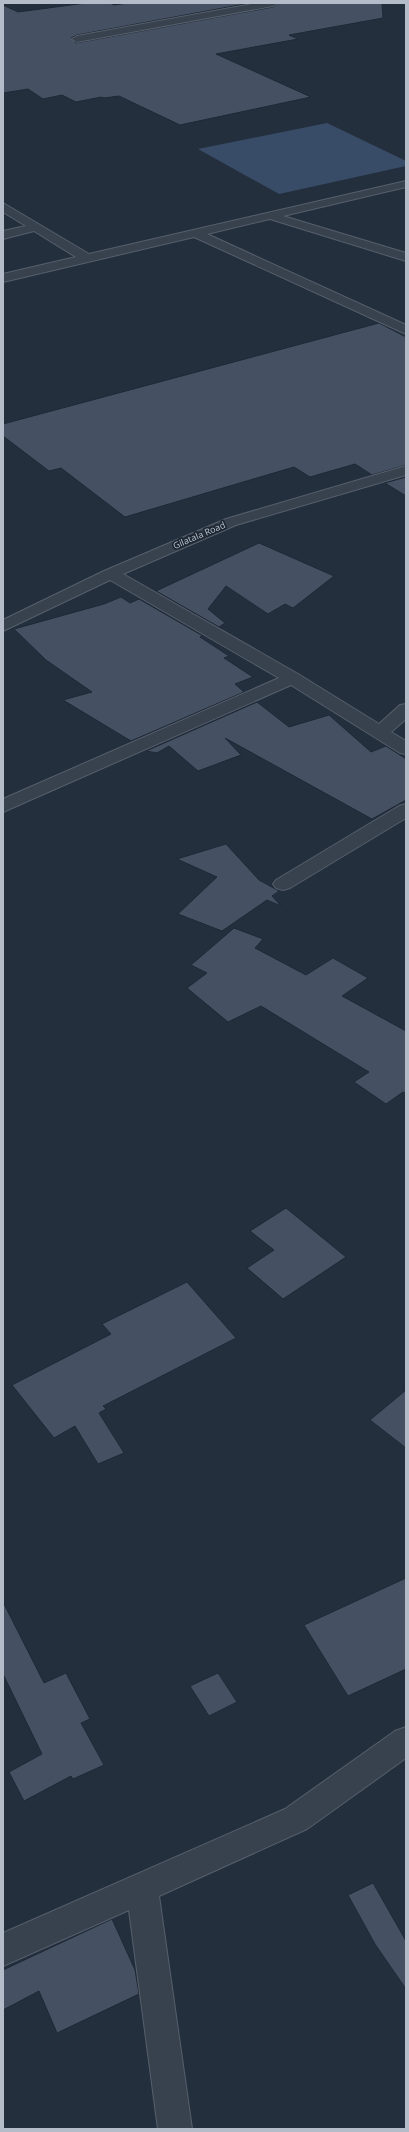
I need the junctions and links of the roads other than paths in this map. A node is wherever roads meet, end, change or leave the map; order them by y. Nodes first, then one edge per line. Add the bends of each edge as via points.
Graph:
1 (273, 3) edge
2 (77, 39) dead end
3 (406, 184) edge
4 (3, 207) edge
5 (272, 216) junction
6 (36, 227) junction
7 (198, 234) junction
8 (3, 235) edge
9 (406, 257) edge
10 (87, 258) junction
11 (3, 278) edge
12 (403, 326) edge
13 (406, 470) edge
14 (110, 574) junction
15 (3, 626) edge
16 (292, 678) junction
17 (406, 709) edge
18 (380, 733) junction
19 (406, 749) edge
20 (3, 806) edge
21 (406, 810) edge
22 (283, 884) dead end
23 (406, 1741) edge
24 (142, 1888) junction
25 (3, 1950) edge
26 (175, 2129) edge

1 - 2 street
3 - 5 street
4 - 6 street
5 - 7 street
5 - 9 street
6 - 8 street
6 - 10 street
7 - 10 street
7 - 12 street
10 - 11 street
13 - 14 street, Gilatala Road via 230,522
14 - 15 street, Gilatala Road
14 - 16 street
16 - 18 street
16 - 20 street
17 - 18 street
18 - 19 street
21 - 22 street
23 - 24 street via 296,1819
24 - 25 street
24 - 26 street

